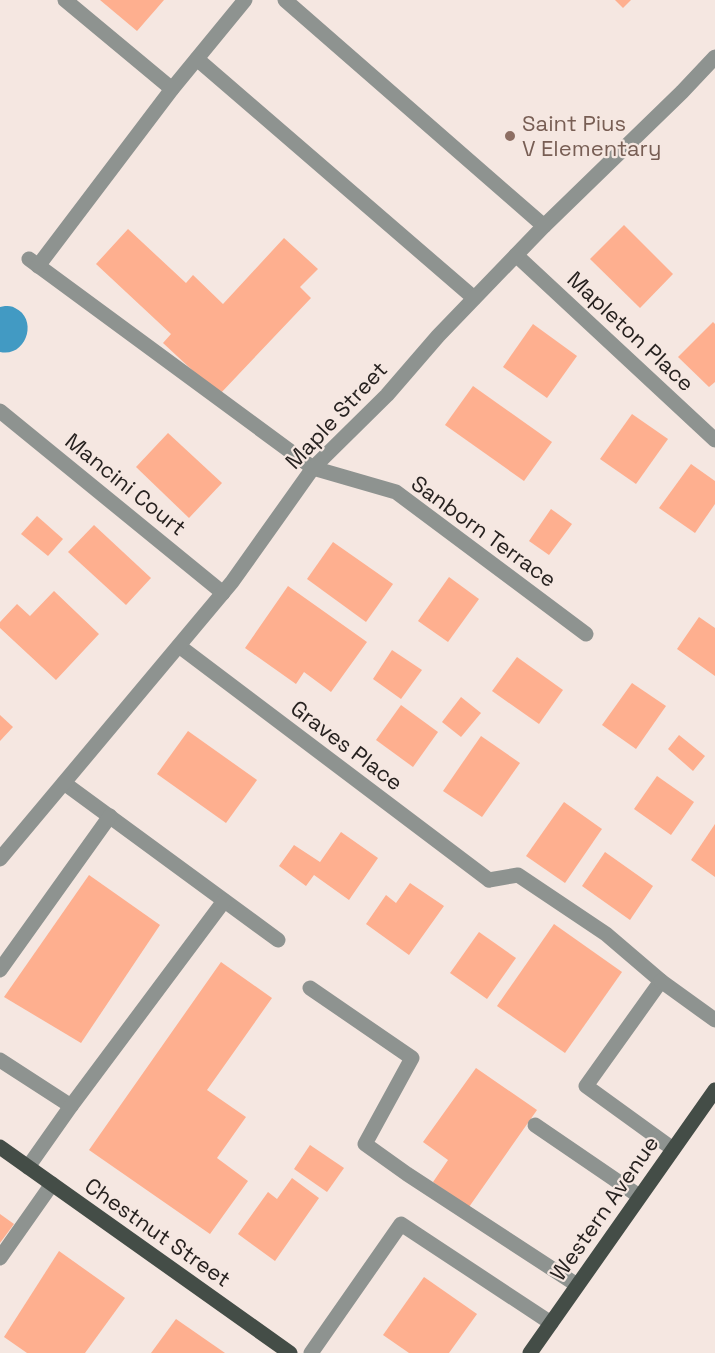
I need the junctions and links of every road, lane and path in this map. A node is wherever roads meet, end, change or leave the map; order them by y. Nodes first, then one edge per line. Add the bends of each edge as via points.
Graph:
1 (64, 0) edge
2 (245, 0) edge
3 (285, 0) edge
4 (715, 57) edge
5 (197, 58) junction
6 (172, 89) junction
7 (543, 226) junction
8 (516, 255) junction
9 (474, 298) junction
10 (0, 411) edge
11 (715, 440) edge
12 (313, 468) junction
13 (224, 593) junction
14 (586, 634) dead end
15 (179, 646) junction
16 (64, 783) junction
17 (110, 816) junction
18 (0, 859) edge
19 (224, 901) junction
20 (278, 940) dead end
21 (0, 970) edge
22 (661, 981) junction
23 (310, 988) dead end
24 (715, 1020) edge
25 (0, 1060) edge
26 (715, 1090) edge
27 (71, 1106) junction
28 (535, 1125) dead end
29 (0, 1147) edge
30 (673, 1149) junction
31 (28, 1167) junction
32 (52, 1184) junction
33 (639, 1196) junction
34 (0, 1258) edge
35 (577, 1285) junction
36 (551, 1323) junction
37 (290, 1353) edge
38 (311, 1353) edge
39 (530, 1353) edge

1 - 6 street
2 - 5 street
3 - 7 street
4 - 7 street, Maple Street
5 - 6 street
5 - 9 street
6 - 12 street via 33,262
7 - 8 street, Maple Street
8 - 9 street, Maple Street
8 - 11 street, Mapleton Place
9 - 12 street, Maple Street via 387,395
10 - 13 street, Mancini Court
12 - 13 street, Maple Street
12 - 14 street, Sanborn Terrace via 396,492
13 - 15 street, Maple Street
15 - 16 street, Maple Street
15 - 22 street, Graves Place via 489,880 518,875 606,934
16 - 17 street
16 - 18 street, Maple Street
17 - 19 street
17 - 21 street
19 - 20 street
19 - 27 street
22 - 24 street
22 - 30 street via 586,1086
23 - 35 street via 412,1058 365,1144
25 - 27 street
26 - 30 main road, Western Avenue
27 - 31 street
28 - 33 street
29 - 31 main road, Chestnut Street
30 - 33 main road, Western Avenue
31 - 32 main road, Chestnut Street
32 - 34 street
32 - 37 main road, Chestnut Street
33 - 35 main road, Western Avenue
35 - 36 main road, Western Avenue
36 - 38 street via 400,1224
36 - 39 main road, Western Avenue

